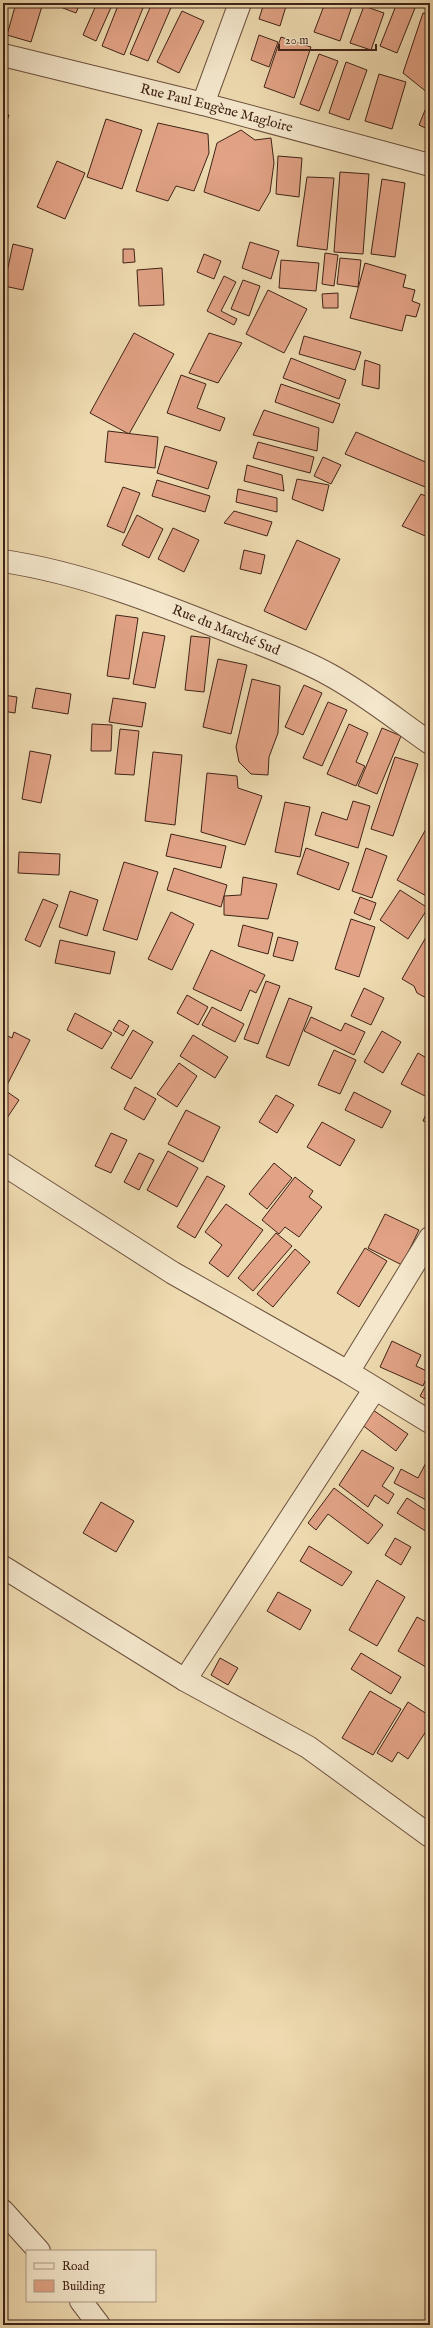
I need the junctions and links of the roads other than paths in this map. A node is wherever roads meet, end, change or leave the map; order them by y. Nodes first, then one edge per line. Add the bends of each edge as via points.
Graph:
1 (240, 3) edge
2 (3, 55) edge
3 (202, 104) junction
4 (430, 165) edge
5 (3, 560) edge
6 (430, 742) edge
7 (3, 1164) edge
8 (430, 1238) edge
9 (348, 1372) junction
10 (374, 1390) junction
11 (430, 1422) edge
12 (3, 1567) edge
13 (185, 1680) junction
14 (430, 1836) edge
15 (3, 2211) edge
16 (38, 2250) edge
17 (82, 2302) edge
18 (99, 2325) edge

1 - 3 street
2 - 3 street, Rue Paul Eugène Magloire
3 - 4 street, Rue Paul Eugène Magloire
5 - 6 street, Rue du Marché Sud via 33,565 104,585 265,646 330,675
7 - 9 street via 172,1273
8 - 9 street
9 - 10 street
10 - 11 street
10 - 13 street
12 - 13 street
13 - 14 street via 308,1747
15 - 16 street
17 - 18 street

